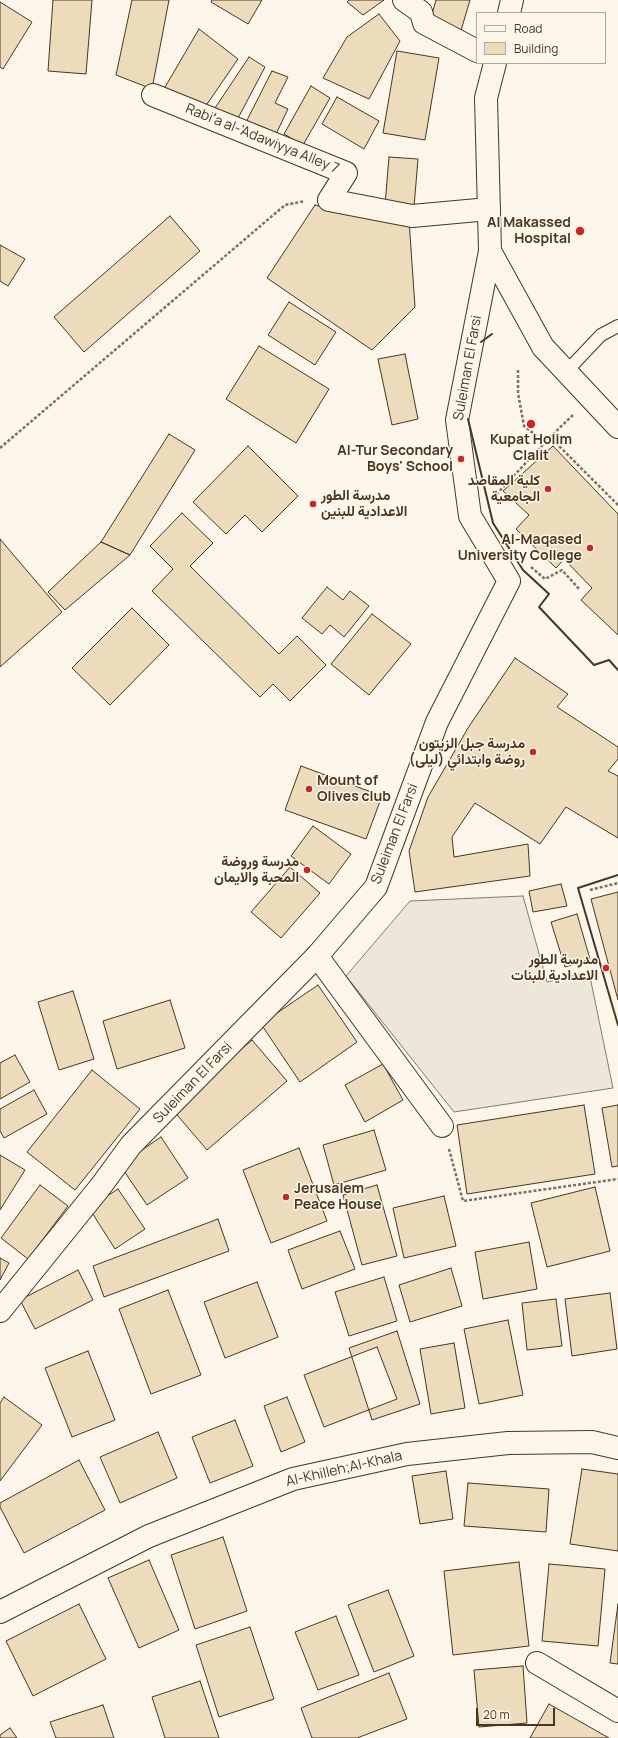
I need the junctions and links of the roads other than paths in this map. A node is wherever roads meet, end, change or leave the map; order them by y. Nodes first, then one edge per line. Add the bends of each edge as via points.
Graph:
1 (404, 0) edge
2 (512, 0) edge
3 (509, 12) edge
4 (476, 50) edge
5 (495, 64) edge
6 (153, 95) dead end
7 (489, 209) junction
8 (490, 251) junction
9 (618, 326) edge
10 (566, 372) junction
11 (618, 426) edge
12 (317, 956) junction
13 (442, 1126) road end
14 (0, 1311) edge
15 (618, 1448) edge
16 (0, 1612) edge
17 (537, 1663) dead end
18 (618, 1711) edge

1 - 4 street via 421,12 424,23
2 - 3 street
5 - 7 street via 486,98
6 - 7 street, Rabiʼa al-'Adawiyya Alley 7 via 346,173 324,199 412,216
7 - 8 street
8 - 10 street via 543,347
8 - 12 street, Suleiman El Farsi via 457,420 470,516 509,581 437,722 376,887
9 - 10 lane via 601,335
10 - 11 street
12 - 13 street
12 - 14 street, Suleiman El Farsi via 132,1145
15 - 16 street, Al-Khilleh;Al-Khala via 592,1442 508,1443 407,1454 293,1479 149,1536
17 - 18 street

